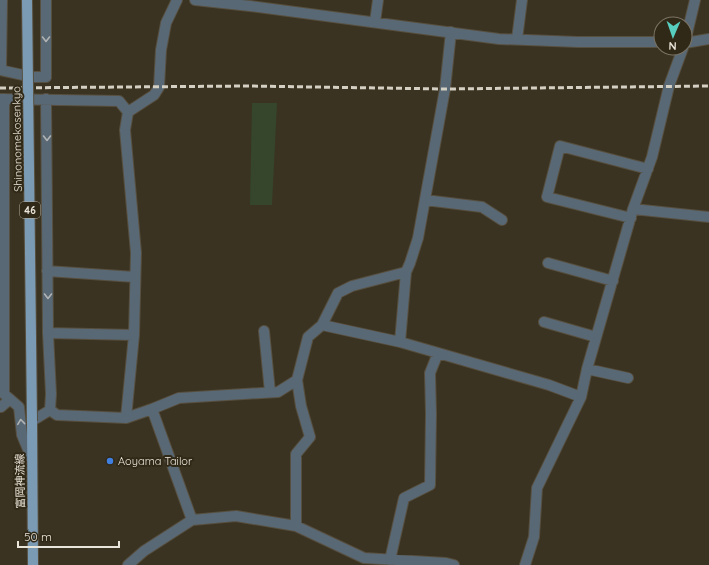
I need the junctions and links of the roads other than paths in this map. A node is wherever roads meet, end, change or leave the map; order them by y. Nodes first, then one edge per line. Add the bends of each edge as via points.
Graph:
1 (2, 0) edge
2 (27, 0) edge
3 (46, 0) edge
4 (177, 0) edge
5 (195, 0) edge
6 (378, 0) edge
7 (522, 0) edge
8 (695, 0) edge
9 (251, 3) edge
10 (691, 16) edge
11 (375, 22) junction
12 (451, 32) junction
13 (709, 39) edge
14 (517, 40) junction
15 (693, 41) edge
16 (653, 42) edge
17 (680, 56) edge
18 (1, 70) edge
19 (2, 99) edge
20 (46, 99) junction
21 (128, 112) junction
22 (648, 169) junction
23 (425, 200) junction
24 (632, 214) junction
25 (709, 217) edge
26 (502, 220) dead end
27 (548, 263) dead end
28 (47, 271) junction
29 (406, 272) junction
30 (135, 276) junction
31 (613, 281) junction
32 (2, 299) edge
33 (544, 322) dead end
34 (322, 325) junction
35 (264, 331) dead end
36 (48, 333) junction
37 (134, 336) junction
38 (596, 338) junction
39 (400, 342) junction
40 (438, 353) junction
41 (587, 369) junction
42 (628, 378) dead end
43 (297, 380) junction
44 (270, 392) junction
45 (581, 397) junction
46 (10, 399) junction
47 (0, 407) edge
48 (50, 410) junction
49 (152, 410) junction
50 (126, 418) junction
51 (32, 421) junction
52 (32, 459) junction
53 (192, 520) junction
54 (296, 526) junction
55 (390, 560) junction
56 (448, 564) edge
57 (33, 565) edge
58 (128, 565) edge
59 (525, 565) edge

1 - 18 street
2 - 51 main road, Shinonomekosenkyo / 46, bridge
3 -> 18 street via 46,77 32,77
4 - 21 street via 166,23 161,50 159,87 154,95
5 - 9 street
6 - 11 street
7 - 14 street
8 - 10 street
9 - 11 street
11 - 12 street
12 - 14 street
12 - 23 street via 446,89
13 - 15 street
14 - 16 street
17 - 22 street via 669,86
19 - 20 street
19 - 32 street
20 - 21 street via 119,100
20 -> 28 street
21 - 30 street via 125,130 136,253
22 - 24 street
22 - 24 street via 560,146 547,197
23 - 26 street via 482,207
23 - 29 street via 418,238
24 - 25 street
24 - 31 street
27 - 31 street
28 - 30 street
28 -> 36 street
29 - 34 street via 352,286 338,293
29 - 39 street
30 - 37 street
31 - 38 street
32 - 46 street via 4,394
33 - 38 street
34 - 39 street
34 - 43 street via 308,337
35 - 44 street
36 - 37 street
36 - 48 street
37 - 50 street
38 - 41 street
39 - 40 street
40 - 45 street via 549,385
40 - 55 street via 430,372 430,485 404,498
41 - 42 street
41 - 45 street
43 - 44 street via 278,392
43 - 54 street via 310,437 296,454
44 - 49 street via 179,398
45 - 59 street via 537,488 534,537
46 - 47 street
52 -> 46 street via 22,435 19,407
48 - 50 street via 57,415
48 - 51 street
49 - 50 street
49 - 53 street
51 - 52 main road, 富岡神流線 / 46
52 - 57 main road, 富岡神流線 / 46
53 - 54 street via 236,516
53 - 58 street via 144,551
54 - 55 street via 364,558
55 - 56 street

